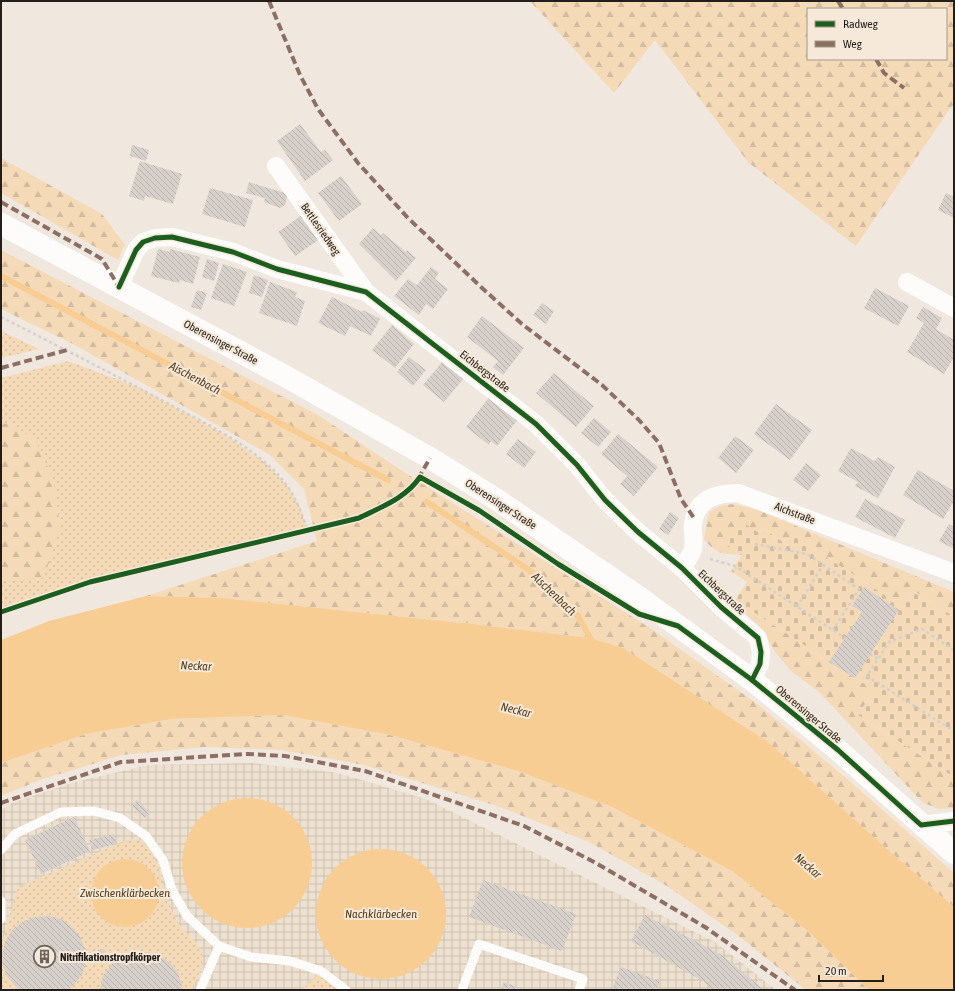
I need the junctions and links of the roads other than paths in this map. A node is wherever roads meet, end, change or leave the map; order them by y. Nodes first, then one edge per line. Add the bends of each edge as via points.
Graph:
1 (276, 166) dead end
2 (1, 224) edge
3 (907, 282) dead end
4 (119, 287) junction
5 (366, 292) junction
6 (954, 308) edge
7 (686, 562) junction
8 (954, 573) edge
9 (752, 680) junction
10 (954, 822) edge
11 (920, 825) junction
12 (1, 850) edge
13 (954, 853) edge
14 (1, 901) edge
15 (1, 919) edge
16 (219, 946) junction
17 (200, 990) edge
18 (346, 990) edge
19 (462, 990) edge
20 (579, 990) edge

1 - 5 street, Bettlesriedweg
2 - 4 street, Oberensinger Straße
3 - 6 street
4 - 5 street, Eichbergstraße via 136,250 143,242 172,237 233,252 276,269
4 - 9 street, Oberensinger Straße via 430,458 550,536
5 - 7 street, Eichbergstraße via 536,424 577,465 605,500 638,532
7 - 8 street, Aichstraße via 693,547 694,518 699,506 711,496 738,493
7 - 9 street, Eichbergstraße via 722,607 758,638 760,664
9 - 11 street, Oberensinger Straße via 838,750
10 - 11 street
11 - 13 street, Oberensinger Straße
12 - 16 lane via 14,834 61,812 94,811 120,818 146,836 164,860 172,890 187,916
14 - 15 lane
16 - 17 lane
16 - 18 lane via 251,957 290,961 321,971
19 - 20 lane via 479,944 583,979

